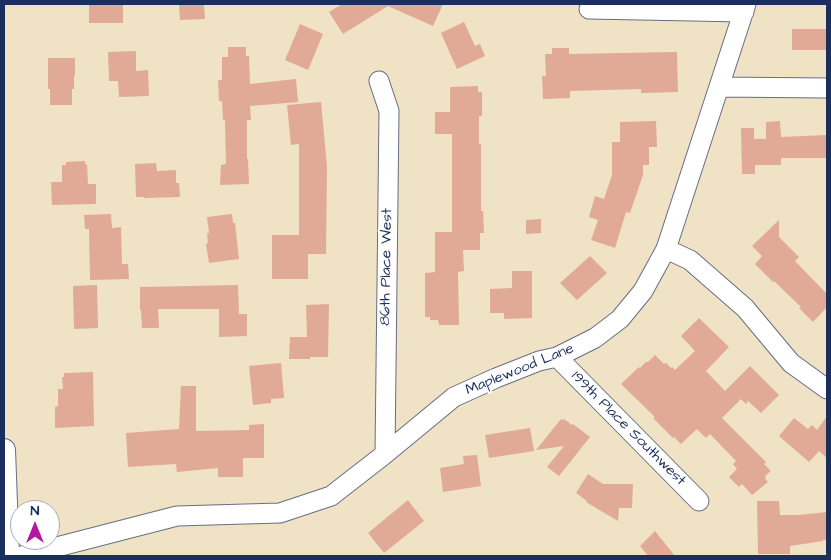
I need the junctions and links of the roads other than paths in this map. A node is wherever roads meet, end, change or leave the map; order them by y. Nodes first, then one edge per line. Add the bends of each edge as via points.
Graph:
1 (745, 8) edge
2 (589, 9) dead end
3 (379, 80) dead end
4 (719, 86) junction
5 (827, 88) edge
6 (666, 249) junction
7 (557, 357) junction
8 (827, 389) edge
9 (4, 450) edge
10 (385, 454) junction
11 (699, 501) dead end
12 (8, 556) edge
13 (22, 556) edge

1 - 2 street
1 - 4 street, Maplewood Lane
3 - 10 street, 86th Place West via 389,111
4 - 5 street
4 - 6 street, Maplewood Lane
6 - 7 street, Maplewood Lane via 643,291 620,319 595,338
6 - 8 street via 690,260 745,308 791,363
7 - 10 street, Maplewood Lane via 539,361 454,397
7 - 11 street, 199th Place Southwest
9 - 12 street
10 - 13 street, Maplewood Lane via 331,496 280,513 177,516

